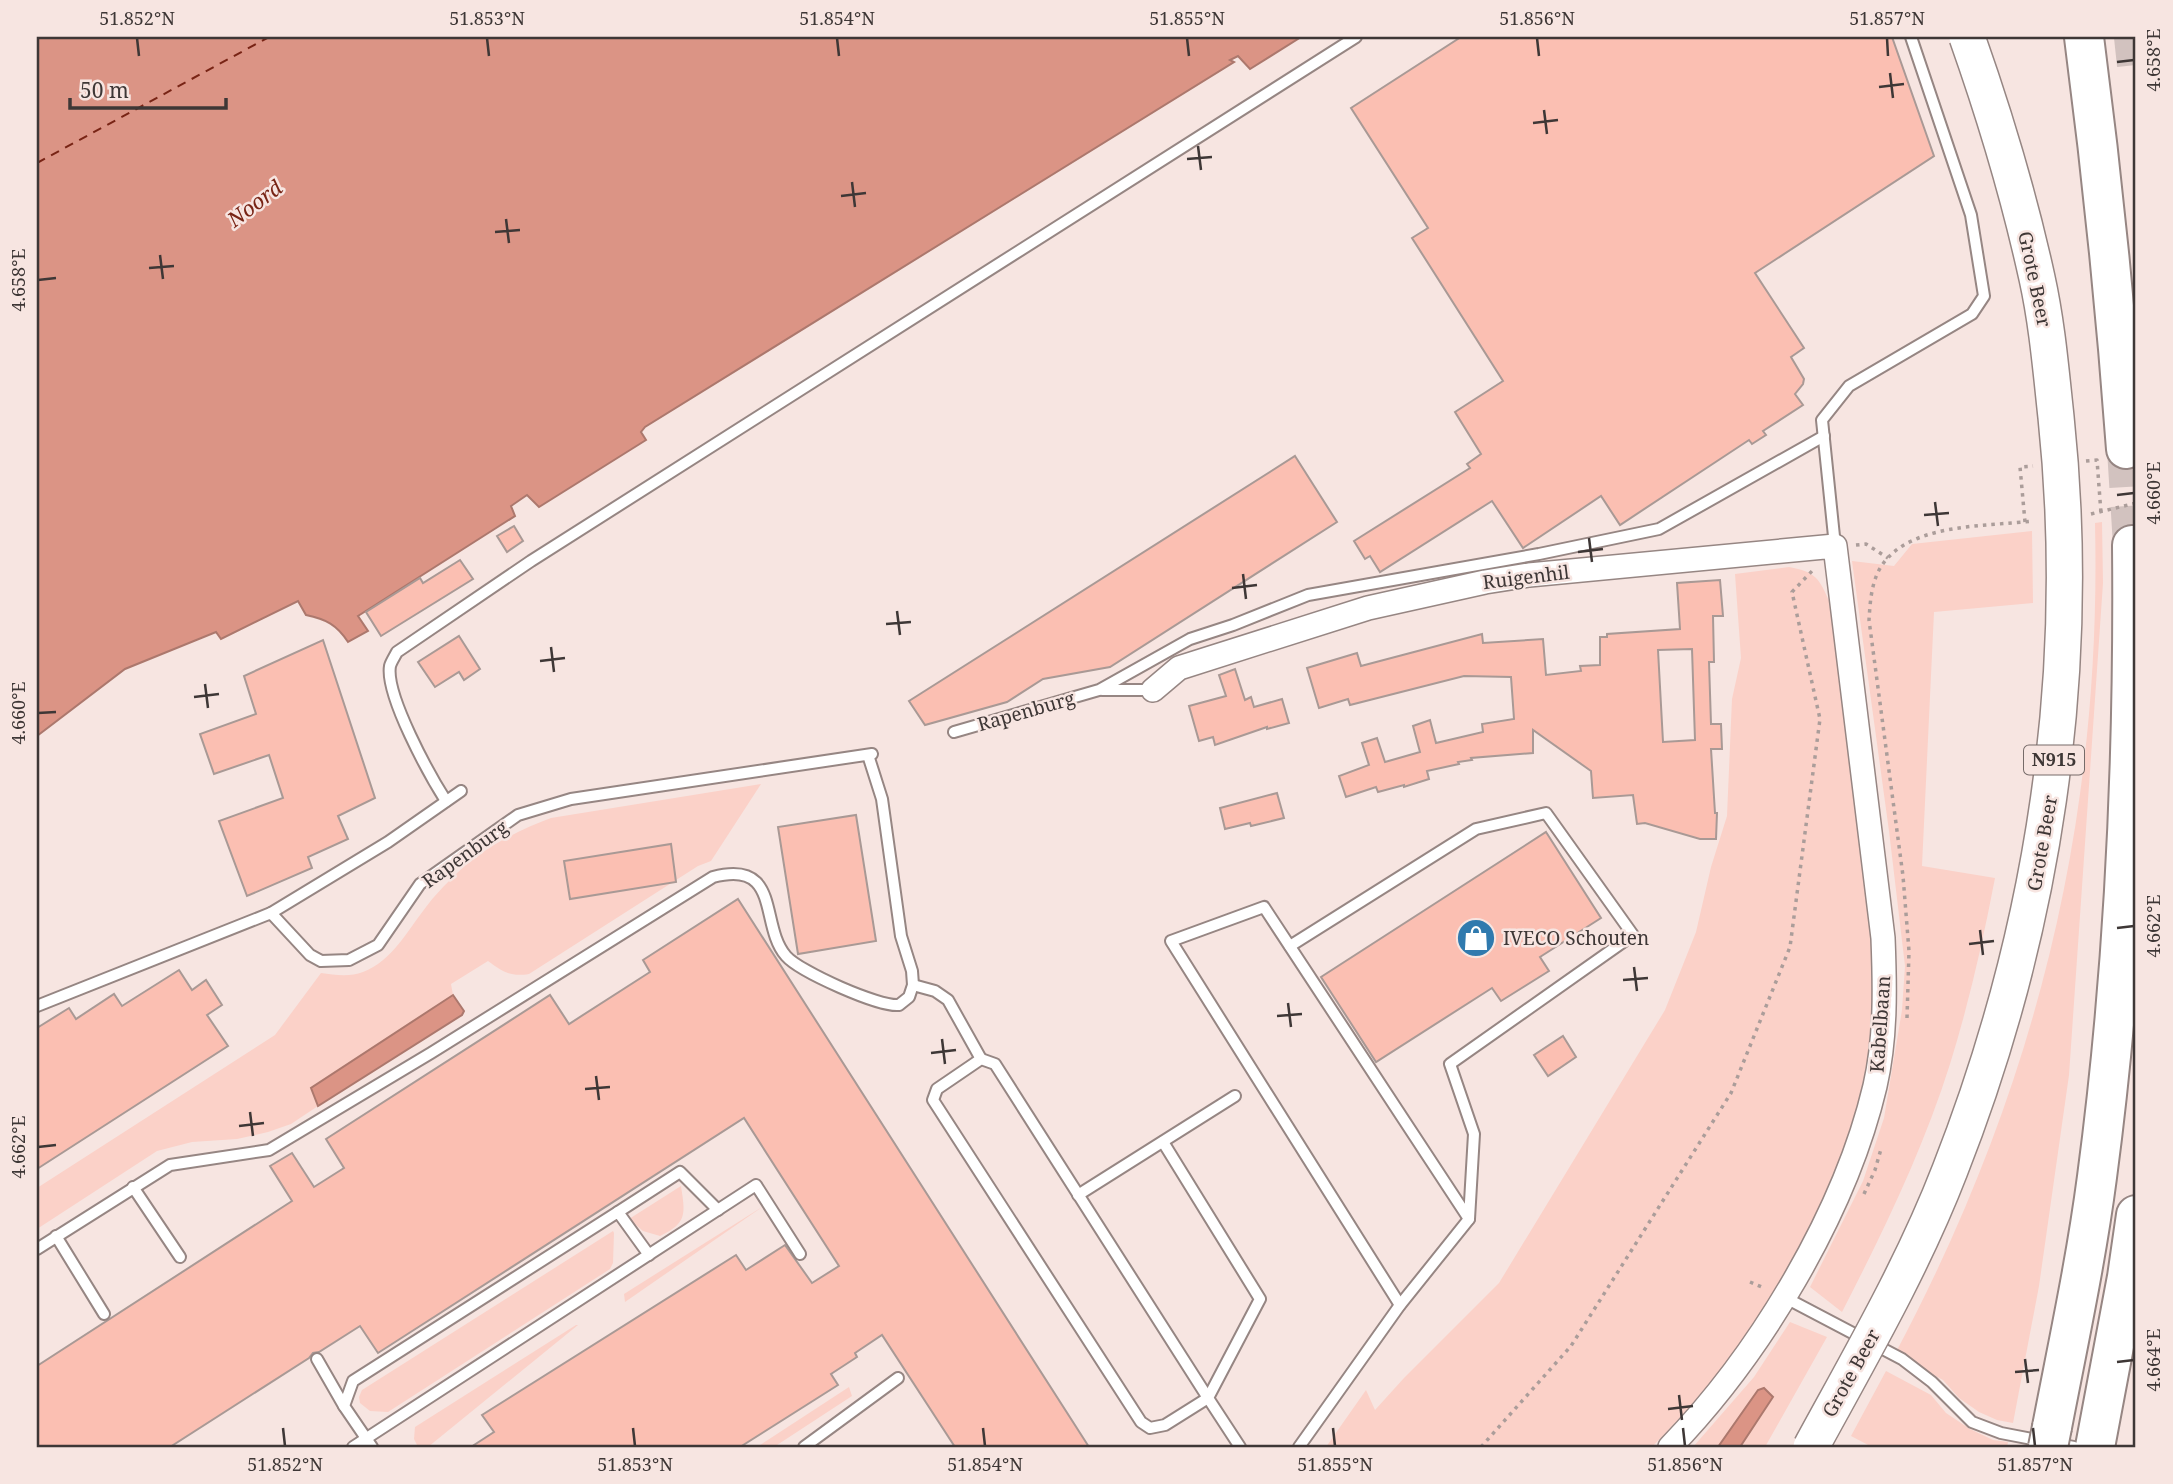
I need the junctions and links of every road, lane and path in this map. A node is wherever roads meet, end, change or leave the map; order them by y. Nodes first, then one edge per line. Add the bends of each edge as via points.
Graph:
1 (1356, 37) edge
2 (1911, 37) edge
3 (1967, 37) edge
4 (2084, 37) edge
5 (1824, 436) junction
6 (2126, 449) tunnel mouth
7 (2082, 462) dead end
8 (2036, 466) dead end
9 (2136, 503) edge
10 (2101, 513) junction
11 (2090, 514) dead end
12 (2033, 521) dead end
13 (2025, 522) junction
14 (2132, 545) dead end
15 (1835, 546) junction
16 (1888, 558) junction
17 (1099, 690) junction
18 (1153, 690) joint
19 (954, 732) dead end
20 (461, 790) dead end
21 (446, 802) junction
22 (271, 913) junction
23 (1290, 946) junction
24 (913, 985) junction
25 (37, 1006) edge
26 (1907, 1019) dead end
27 (981, 1059) junction
28 (1236, 1096) dead end
29 (1163, 1142) junction
30 (1883, 1143) dead end
31 (133, 1187) junction
32 (1078, 1195) junction
33 (1859, 1204) dead end
34 (718, 1210) junction
35 (618, 1212) junction
36 (2136, 1215) edge
37 (1469, 1219) junction
38 (57, 1236) junction
39 (37, 1249) edge
40 (800, 1254) dead end
41 (649, 1255) junction
42 (180, 1257) dead end
43 (1784, 1297) junction
44 (1400, 1305) junction
45 (104, 1314) dead end
46 (317, 1359) dead end
47 (898, 1378) dead end
48 (1208, 1398) junction
49 (344, 1406) junction
50 (2073, 1441) edge
51 (369, 1443) edge
52 (808, 1446) edge
53 (353, 1447) edge
54 (1240, 1447) edge
55 (1299, 1447) edge
56 (1481, 1447) edge
57 (1670, 1447) edge
58 (1811, 1447) edge

1 - 21 lane via 543,553 397,652 390,666 393,692 427,773
2 - 5 lane via 1971,215 1984,296 1972,314 1849,386 1822,420
3 - 58 main road, Grote Beer / N915, bridge via 2014,188 2037,280 2051,364 2065,544 2053,778 2024,938 1977,1098 1917,1248
4 - 6 highway via 2114,289
5 - 15 lane
5 - 17 lane via 1659,529 1308,595 1190,639
7 - 10 path via 2098,460
8 - 13 path via 2020,467
9 - 10 path
10 - 11 path
12 - 13 path
13 - 16 path via 1929,534 1908,542
14 - 50 highway via 2133,665 2123,931
15 - 16 path via 1866,544
15 - 18 street, Ruigenhil via 1485,582 1368,608 1179,668
15 - 43 street, Kabelbaan via 1883,938 1883,1033 1875,1084 1845,1177
15 - 56 path via 1792,592 1820,719 1790,947 1731,1093 1571,1346
16 - 26 path, Kabelbaan via 1872,591 1869,621 1903,876 1909,951
17 - 18 lane
17 - 19 lane, Rapenburg
20 - 21 lane
21 - 22 lane
22 - 24 lane, Rapenburg via 310,955 321,961 349,960 377,945 420,884 519,815 571,799 870,755 882,799 901,936
22 - 25 lane
23 - 37 lane
23 - 37 lane via 1476,829 1546,813 1633,935 1450,1064 1474,1134
23 - 44 lane via 1264,907 1171,941
24 - 27 lane via 936,991 948,1000
24 - 31 lane via 909,997 890,1006 803,970 780,947 764,893 754,880 728,873 713,877 269,1150 170,1165
27 - 32 lane via 995,1064
27 - 48 lane via 937,1089 933,1100 1141,1422 1150,1428 1165,1425
28 - 29 lane
29 - 32 lane
29 - 48 lane via 1260,1299
30 - 33 path
31 - 38 lane
31 - 42 lane
32 - 48 lane
34 - 35 lane via 680,1172
34 - 40 lane via 756,1185
34 - 41 lane
35 - 41 lane
35 - 49 lane via 353,1381
36 - 50 highway via 2127,1277
37 - 44 lane
38 - 39 lane
38 - 45 lane
41 - 51 lane
43 - 50 lane via 1902,1359 1972,1422 2001,1433
43 - 57 street, Kabelbaan via 1713,1399
44 - 55 lane
46 - 49 lane
47 - 52 lane
48 - 54 lane
49 - 51 lane
51 - 53 lane

